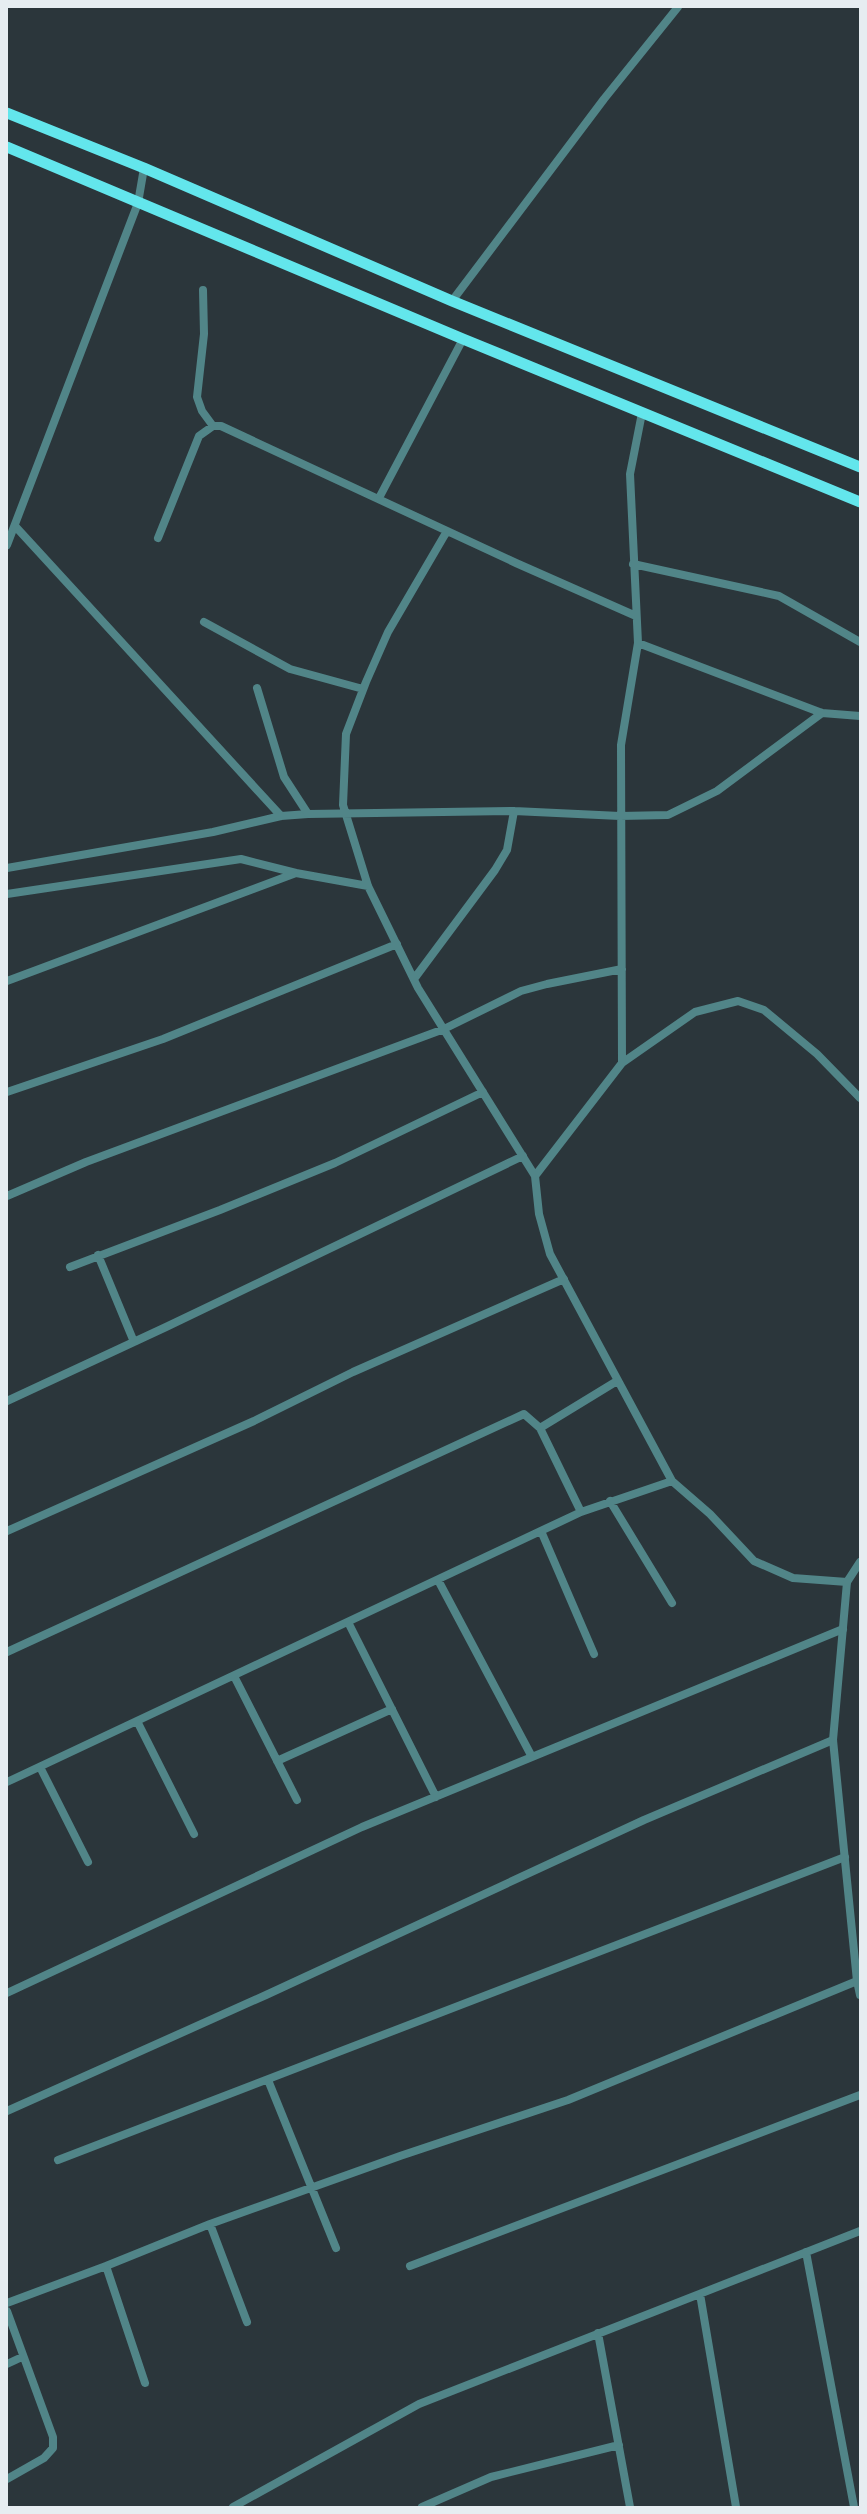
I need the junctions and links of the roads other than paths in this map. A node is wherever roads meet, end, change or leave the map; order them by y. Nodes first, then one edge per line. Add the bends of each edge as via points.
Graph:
1 (678, 7) edge
2 (7, 113) edge
3 (7, 147) edge
4 (144, 168) junction
5 (138, 202) junction
6 (203, 290) dead end
7 (452, 301) junction
8 (463, 340) junction
9 (642, 413) junction
10 (213, 426) junction
11 (860, 467) edge
12 (379, 498) junction
13 (860, 502) edge
14 (14, 526) junction
15 (447, 531) junction
16 (158, 538) dead end
17 (7, 545) edge
18 (633, 564) junction
19 (636, 616) junction
20 (204, 622) dead end
21 (860, 642) edge
22 (638, 643) junction
23 (257, 688) dead end
24 (363, 689) junction
25 (822, 713) junction
26 (860, 716) edge
27 (514, 811) junction
28 (308, 814) junction
29 (345, 814) junction
30 (281, 816) junction
31 (620, 816) junction
32 (7, 868) edge
33 (296, 873) junction
34 (368, 886) junction
35 (7, 894) edge
36 (397, 944) junction
37 (622, 969) junction
38 (414, 979) junction
39 (7, 982) edge
40 (444, 1029) junction
41 (622, 1063) junction
42 (7, 1092) edge
43 (483, 1092) junction
44 (860, 1098) edge
45 (523, 1156) junction
46 (535, 1176) junction
47 (7, 1196) edge
48 (98, 1255) junction
49 (70, 1267) dead end
50 (564, 1280) junction
51 (134, 1342) junction
52 (618, 1381) junction
53 (7, 1401) edge
54 (540, 1428) junction
55 (672, 1481) junction
56 (610, 1501) junction
57 (581, 1512) junction
58 (7, 1530) edge
59 (541, 1531) junction
60 (860, 1562) edge
61 (438, 1580) junction
62 (847, 1582) junction
63 (672, 1603) dead end
64 (348, 1622) junction
65 (843, 1629) junction
66 (7, 1652) edge
67 (594, 1654) dead end
68 (234, 1676) junction
69 (392, 1709) junction
70 (137, 1721) junction
71 (833, 1740) junction
72 (532, 1757) junction
73 (277, 1760) junction
74 (40, 1767) junction
75 (7, 1782) edge
76 (436, 1797) junction
77 (297, 1800) dead end
78 (194, 1834) dead end
79 (844, 1857) junction
80 (88, 1862) dead end
81 (857, 1981) junction
82 (7, 1993) edge
83 (860, 1994) edge
84 (268, 2080) junction
85 (860, 2096) edge
86 (7, 2111) edge
87 (58, 2160) dead end
88 (311, 2188) junction
89 (210, 2224) junction
90 (860, 2231) edge
91 (336, 2248) dead end
92 (806, 2252) junction
93 (106, 2266) junction
94 (410, 2266) dead end
95 (700, 2294) junction
96 (7, 2303) edge
97 (7, 2311) edge
98 (247, 2322) dead end
99 (598, 2333) junction
100 (22, 2357) junction
101 (7, 2364) edge
102 (145, 2383) dead end
103 (619, 2445) junction
104 (7, 2479) edge
105 (233, 2507) edge
106 (422, 2507) edge
107 (630, 2507) edge
108 (736, 2507) edge
109 (854, 2507) edge

1 - 7 street via 604,98
2 - 4 highway
3 - 5 highway
4 - 5 street
4 - 7 highway
5 - 8 highway
5 - 14 street
6 - 10 street via 204,334 196,397
7 - 11 highway
8 - 9 highway
8 - 12 street
9 - 13 highway
9 - 18 street via 630,474
10 - 12 street via 221,426
10 - 16 street via 199,436
12 - 15 street
14 - 17 street
14 - 30 street
15 - 19 street
15 - 24 street via 388,632
18 - 19 street
18 - 21 street via 779,596
19 - 22 street
20 - 24 street via 290,669
22 - 25 street
22 - 31 street via 621,745
23 - 28 street via 283,773
24 - 29 street via 346,734 342,805
25 - 26 street
25 - 31 street via 717,791 668,815
27 - 29 street
27 - 31 street
27 - 38 street via 507,850
28 - 29 street
28 - 30 street
29 - 34 street
30 - 32 street via 213,832
31 - 37 street
33 - 34 street
33 - 35 street via 241,859
33 - 39 street
34 - 36 street
36 - 38 street
36 - 42 street via 163,1039
37 - 40 street via 532,987
37 - 41 street
38 - 40 street
40 - 43 street
40 - 47 street via 86,1162
41 - 44 street via 695,1012 738,1001 764,1010 817,1054
41 - 46 street
43 - 45 street
43 - 48 street via 335,1163 220,1210
45 - 46 street
45 - 51 street
46 - 50 street via 539,1214 550,1254
48 - 49 street
48 - 51 street
50 - 52 street
50 - 58 street via 353,1372 254,1421
51 - 53 street
52 - 54 street
52 - 55 street
54 - 57 street
54 - 66 street via 524,1414
55 - 56 street
55 - 62 street via 710,1514 754,1561 793,1578
56 - 57 street
56 - 63 street
57 - 59 street
59 - 61 street
59 - 67 street
60 - 62 street
61 - 64 street
61 - 72 street
62 - 65 street
64 - 68 street
64 - 69 street
65 - 71 street
65 - 72 street
68 - 70 street
68 - 73 street
69 - 73 street
69 - 76 street
70 - 74 street
70 - 78 street
71 - 79 street
71 - 86 street via 644,1820 266,1995
72 - 76 street
73 - 77 street
74 - 75 street
74 - 80 street
76 - 82 street via 362,1827
79 - 81 street
79 - 84 street
81 - 83 street
81 - 88 street via 568,2100
84 - 87 street
84 - 88 street
85 - 94 street
88 - 89 street
88 - 91 street
89 - 93 street
89 - 98 street
90 - 92 street
92 - 95 street
92 - 109 street
93 - 96 street
93 - 102 street
95 - 99 street
95 - 108 street
97 - 100 street
99 - 103 street
99 - 105 street via 419,2404
100 - 101 street
100 - 104 street via 53,2437 53,2448 44,2458
103 - 106 street via 491,2477
103 - 107 street

